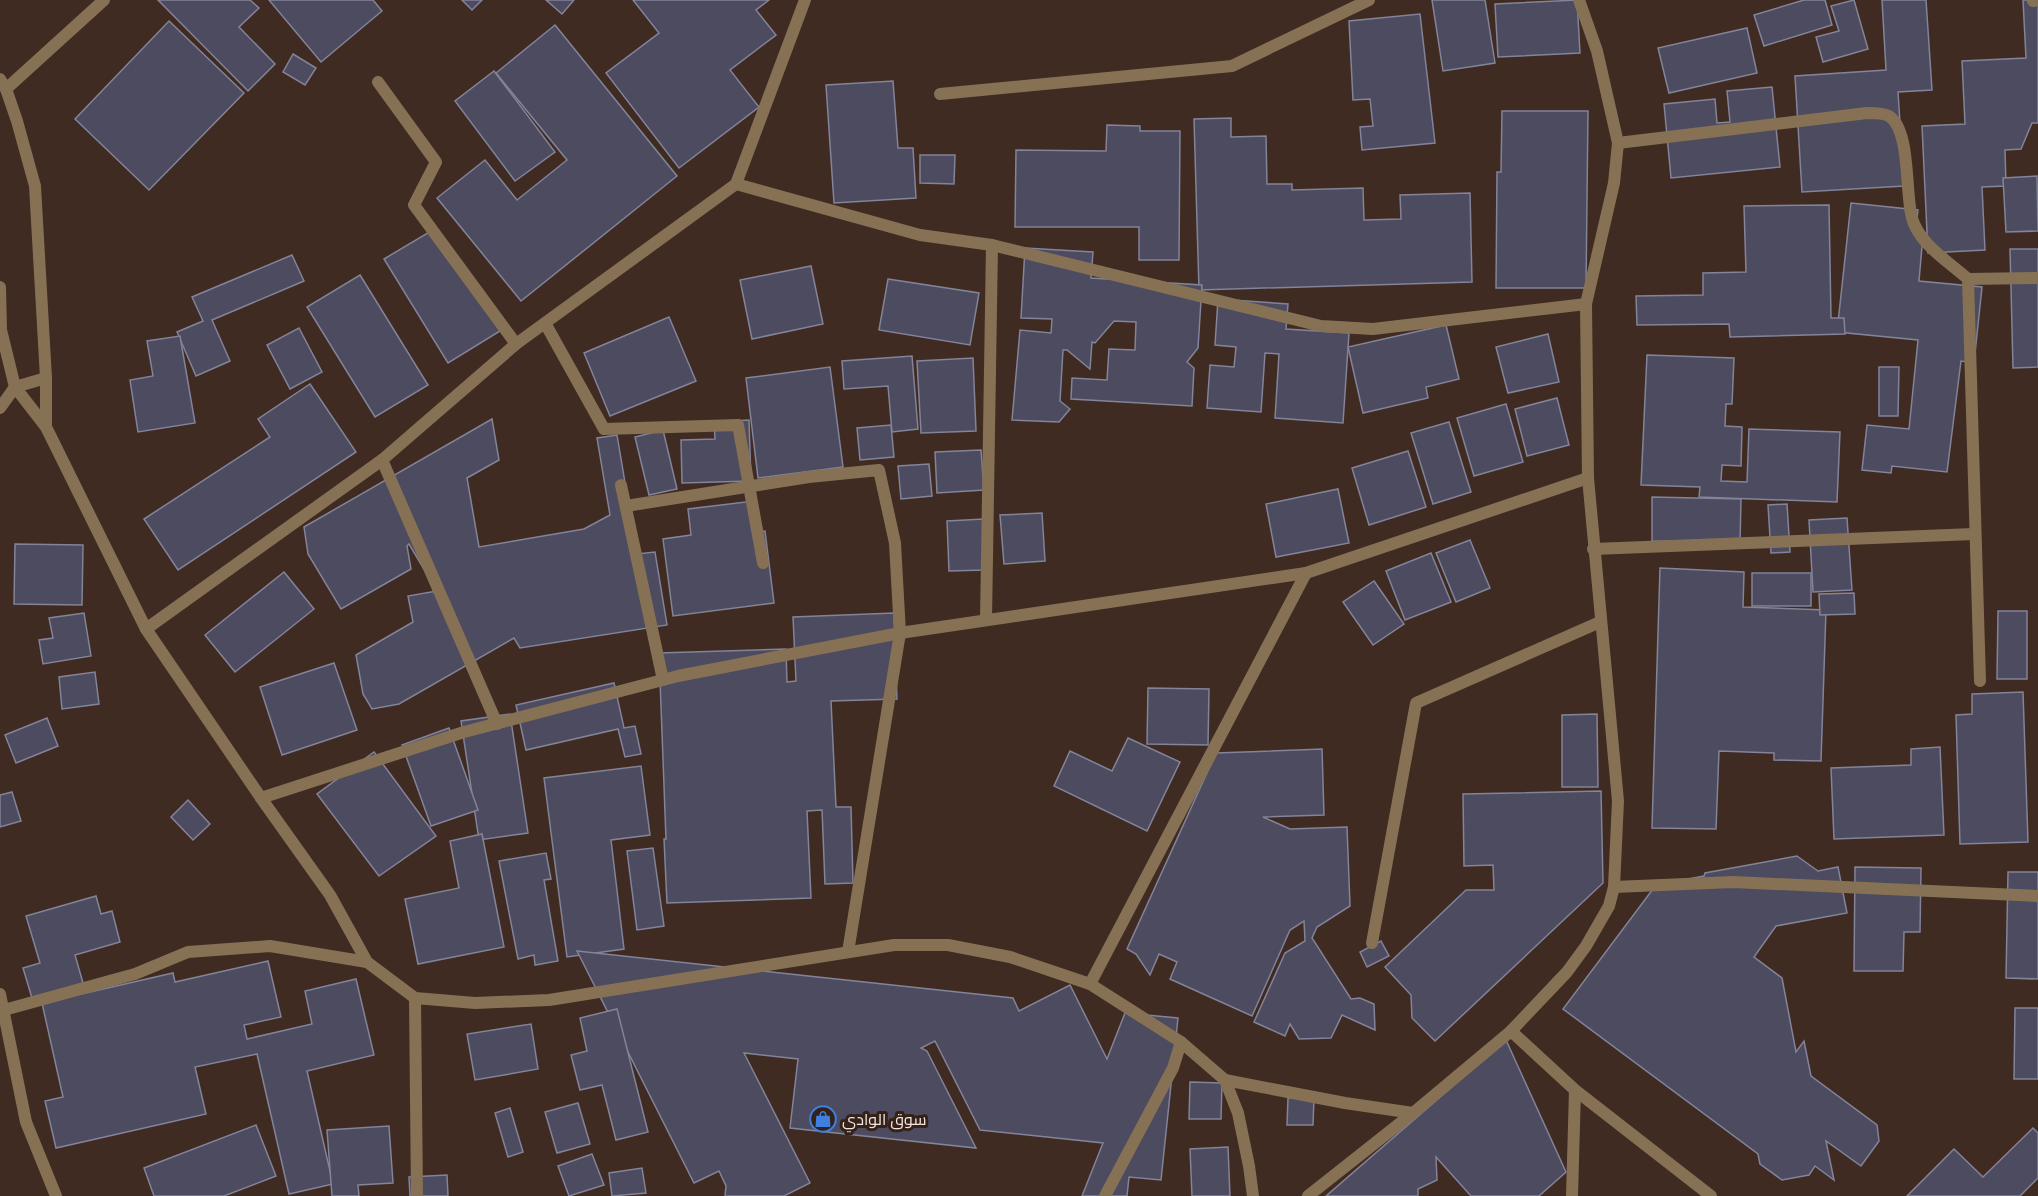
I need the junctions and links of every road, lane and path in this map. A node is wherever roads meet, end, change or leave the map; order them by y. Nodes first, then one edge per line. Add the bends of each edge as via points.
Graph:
1 (104, 0) edge
2 (805, 0) edge
3 (1369, 0) edge
4 (1579, 0) edge
5 (378, 82) dead end
6 (3, 84) edge
7 (940, 94) dead end
8 (1618, 143) junction
9 (736, 184) junction
10 (992, 245) junction
11 (2038, 278) edge
12 (1968, 279) junction
13 (0, 287) edge
14 (1586, 304) junction
15 (545, 323) junction
16 (516, 344) junction
17 (46, 378) junction
18 (15, 387) junction
19 (0, 408) edge
20 (46, 427) junction
21 (382, 460) junction
22 (1588, 478) junction
23 (621, 485) dead end
24 (749, 486) junction
25 (626, 506) junction
26 (1974, 534) junction
27 (1593, 549) junction
28 (763, 563) dead end
29 (1306, 573) junction
30 (986, 620) junction
31 (1600, 622) junction
32 (146, 629) junction
33 (900, 633) junction
34 (663, 680) junction
35 (1980, 681) dead end
36 (496, 724) junction
37 (261, 798) junction
38 (1614, 887) junction
39 (2038, 896) edge
40 (1372, 943) dead end
41 (848, 952) junction
42 (367, 962) junction
43 (1090, 984) junction
44 (0, 994) edge
45 (415, 998) junction
46 (4, 1010) junction
47 (1511, 1031) junction
48 (1181, 1042) junction
49 (1225, 1080) junction
50 (1575, 1090) junction
51 (1413, 1113) junction
52 (56, 1196) edge
53 (417, 1196) edge
54 (1105, 1196) edge
55 (1253, 1196) edge
56 (1308, 1196) edge
57 (1572, 1196) edge
58 (1711, 1196) edge

1 - 6 street
2 - 9 street
3 - 7 street via 1232,66
4 - 8 street via 1597,51
5 - 16 street via 436,162 414,205
6 - 17 street via 35,186
8 - 12 street via 1867,112 1888,115 1899,125 1903,140 1912,219 1926,243
8 - 14 street via 1614,183
9 - 10 street via 920,235
9 - 15 street
10 - 14 street via 1321,326 1373,329
10 - 30 street
11 - 12 street
12 - 26 street
13 - 18 street via 1,330
14 - 22 street
15 - 16 street
15 - 24 street via 604,429 738,424
16 - 21 street
17 - 18 street
17 - 20 street
18 - 19 street
18 - 20 street
20 - 32 street
21 - 32 street
21 - 36 street
22 - 27 street
22 - 29 street
23 - 25 street
24 - 25 street
24 - 28 street
24 - 33 street via 879,470 894,543
25 - 34 street
26 - 27 street
26 - 35 street
27 - 31 street
29 - 30 street
29 - 43 street
30 - 33 street
31 - 38 street via 1618,801
31 - 40 street via 1416,703
32 - 37 street
33 - 34 street
33 - 41 street
34 - 36 street
36 - 37 street
37 - 42 street via 330,895
38 - 39 street via 1733,882
38 - 47 street via 1609,906 1586,946
41 - 43 street via 894,945 948,945 1010,957
41 - 45 street via 549,1000 476,1003
42 - 45 street
42 - 46 street via 270,946 188,952 135,974
43 - 48 street
44 - 46 street
45 - 53 street
46 - 52 street via 26,1122
47 - 50 street
47 - 51 street
48 - 49 street
48 - 54 street via 1173,1068
49 - 51 street
49 - 55 street via 1238,1113
50 - 57 street
50 - 58 street
51 - 56 street

